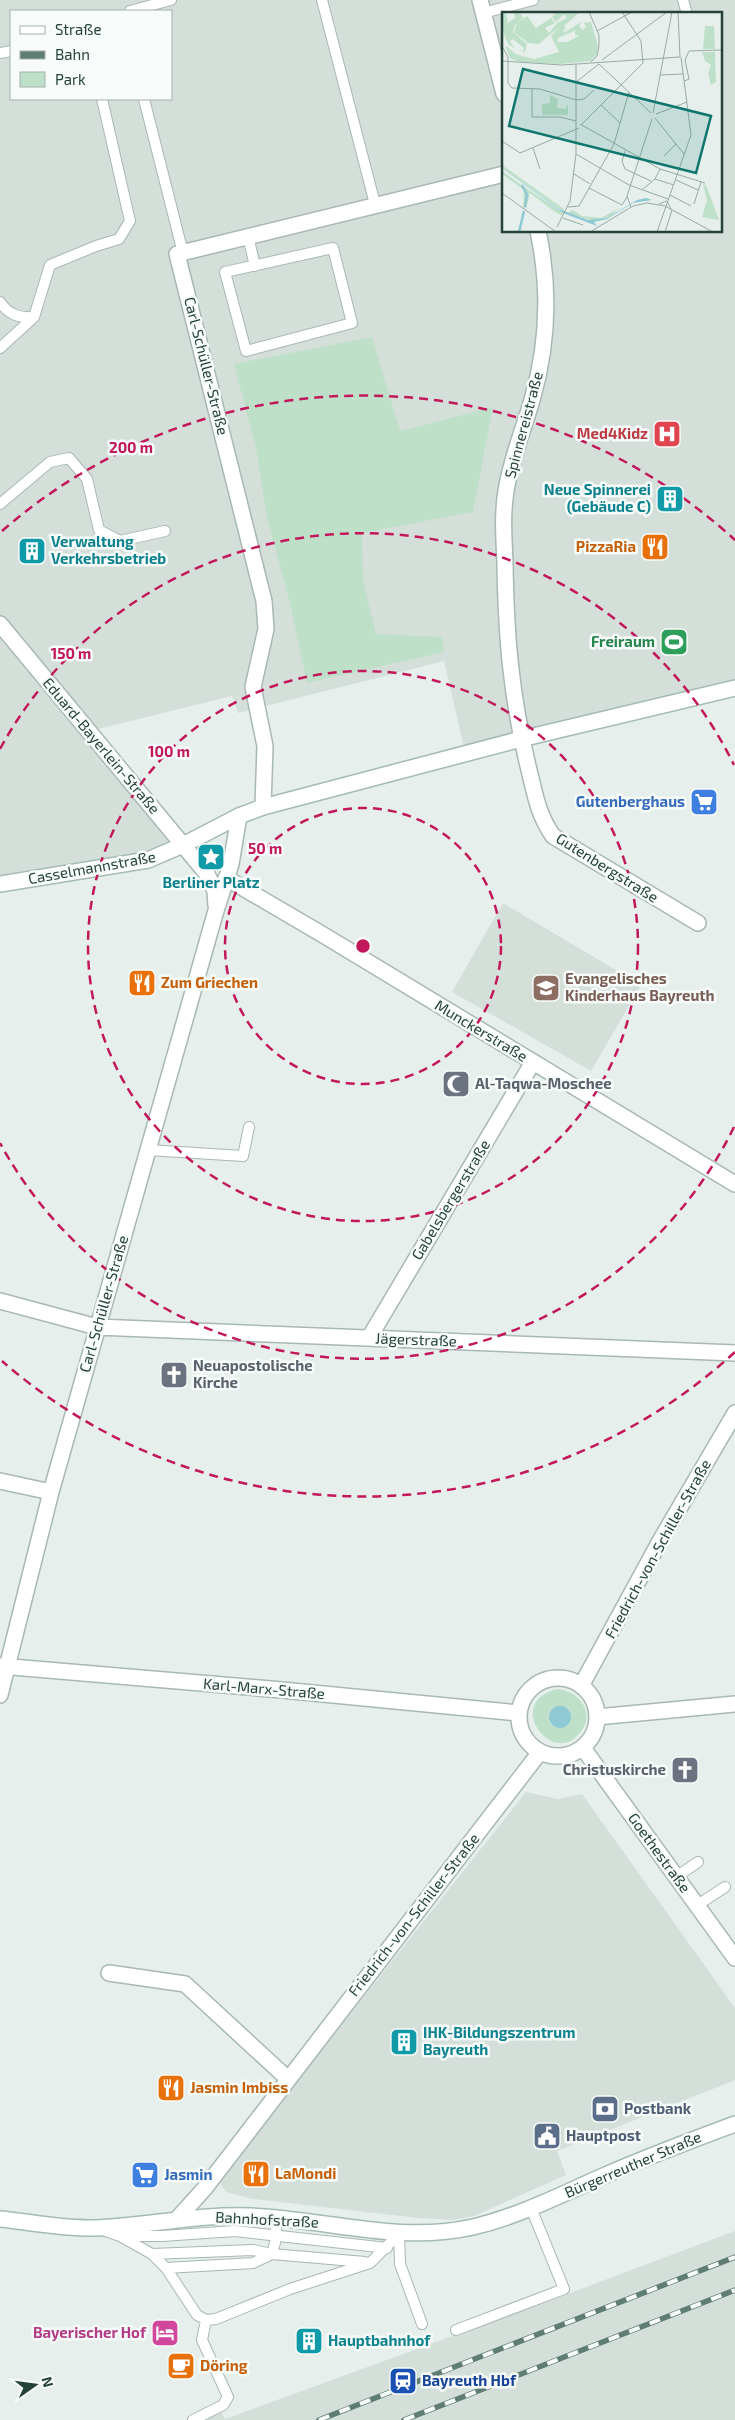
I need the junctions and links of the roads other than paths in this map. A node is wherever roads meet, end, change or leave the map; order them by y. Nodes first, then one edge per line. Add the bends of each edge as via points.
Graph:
1 (171, 0) edge
2 (322, 0) edge
3 (533, 0) edge
4 (481, 6) edge
5 (134, 10) edge
6 (502, 86) edge
7 (102, 100) edge
8 (144, 100) edge
9 (502, 174) edge
10 (375, 204) junction
11 (538, 232) edge
12 (248, 236) junction
13 (183, 253) junction
14 (255, 266) junction
15 (0, 302) edge
16 (34, 317) junction
17 (0, 348) edge
18 (0, 504) edge
19 (166, 531) dead end
20 (0, 624) edge
21 (734, 691) edge
22 (521, 739) junction
23 (263, 807) junction
24 (240, 816) junction
25 (183, 845) junction
26 (226, 878) junction
27 (0, 884) edge
28 (215, 914) junction
29 (698, 923) dead end
30 (533, 1062) junction
31 (250, 1127) dead end
32 (148, 1150) junction
33 (735, 1184) edge
34 (0, 1301) edge
35 (98, 1327) junction
36 (368, 1338) junction
37 (735, 1352) edge
38 (735, 1413) edge
39 (0, 1481) edge
40 (51, 1492) junction
41 (4, 1666) edge
42 (581, 1686) junction
43 (0, 1695) edge
44 (735, 1704) edge
45 (520, 1713) junction
46 (597, 1717) junction
47 (583, 1748) junction
48 (540, 1752) junction
49 (698, 1862) dead end
50 (676, 1877) junction
51 (725, 1887) dead end
52 (696, 1906) junction
53 (735, 1958) edge
54 (108, 1973) dead end
55 (288, 2079) junction
56 (735, 2124) edge
57 (531, 2208) junction
58 (274, 2218) junction
59 (0, 2219) edge
60 (177, 2219) junction
61 (95, 2228) junction
62 (399, 2234) junction
63 (276, 2235) junction
64 (120, 2236) junction
65 (387, 2248) junction
66 (152, 2254) junction
67 (272, 2254) junction
68 (370, 2263) junction
69 (166, 2268) junction
70 (206, 2320) junction
71 (422, 2324) dead end
72 (456, 2330) dead end
73 (193, 2420) edge

1 - 5 lane
2 - 10 lane
3 - 4 lane
4 - 6 street
7 - 16 lane via 130,221 119,239 50,265
8 - 13 lane
9 - 10 street
10 - 12 street
11 - 22 street, Spinnereistraße via 545,271 543,353 506,488 504,539 507,647
12 - 13 street
12 - 14 lane
13 - 23 street, Carl-Schüller-Straße via 177,254 236,483 266,616 253,688 265,746
14 - 14 lane via 224,272 246,351 352,323 333,248
15 - 16 lane via 8,313 23,318
16 - 17 lane
18 - 19 lane via 50,462 69,458 87,479 99,530 120,541
20 - 25 street, Eduard-Bayerlein-Straße
21 - 22 street
22 - 23 street
22 - 29 street, Gutenbergstraße via 541,819 553,836
23 - 24 street
24 - 25 street
24 - 26 street
25 - 27 street, Casselmannstraße via 148,860
25 - 28 street via 212,881
26 - 28 street
26 - 30 street, Munckerstraße
28 - 32 street, Carl-Schüller-Straße
30 - 33 street, Munckerstraße
30 - 36 street, Gabelsbergerstraße
31 - 32 lane via 242,1156
32 - 35 street, Carl-Schüller-Straße
34 - 35 street, Jägerstraße
35 - 36 street, Jägerstraße
35 - 40 street, Carl-Schüller-Straße
36 - 37 street, Jägerstraße
38 - 42 street, Friedrich-von-Schiller-Straße
39 - 40 street
40 - 41 street, Carl-Schüller-Straße
41 - 43 street, Carl-Schüller-Straße
41 - 45 street, Karl-Marx-Straße
42 - 45 street via 562,1678 542,1682 527,1694
42 - 46 street via 594,1701
44 - 46 street
45 - 48 street via 523,1734
46 - 47 street via 595,1731
47 - 48 street via 565,1756
47 - 50 street, Goethestraße
48 - 55 street, Friedrich-von-Schiller-Straße
49 - 50 lane
50 - 52 street, Goethestraße
51 - 52 lane
52 - 53 street, Goethestraße
54 - 55 street via 185,1984
55 - 60 street, Friedrich-von-Schiller-Straße
56 - 57 street, Bürgerreuther Straße
57 - 62 street, Bahnhofstraße via 443,2233
57 - 72 lane via 564,2289
58 - 60 street, Bahnhofstraße via 217,2216
58 - 62 street, Bahnhofstraße
58 - 63 lane
59 - 61 street, Bahnhofstraße
60 - 61 street, Bahnhofstraße
61 - 64 lane
62 - 65 lane
62 - 71 lane via 400,2264
63 - 64 lane via 235,2231
63 - 65 lane
63 - 67 lane
64 - 66 lane
65 - 68 lane
66 - 67 lane via 233,2250
66 - 69 lane
67 - 68 lane
67 - 69 lane via 253,2263
68 - 70 lane
69 - 70 lane via 197,2315
70 - 73 lane via 202,2340 228,2397 222,2405

